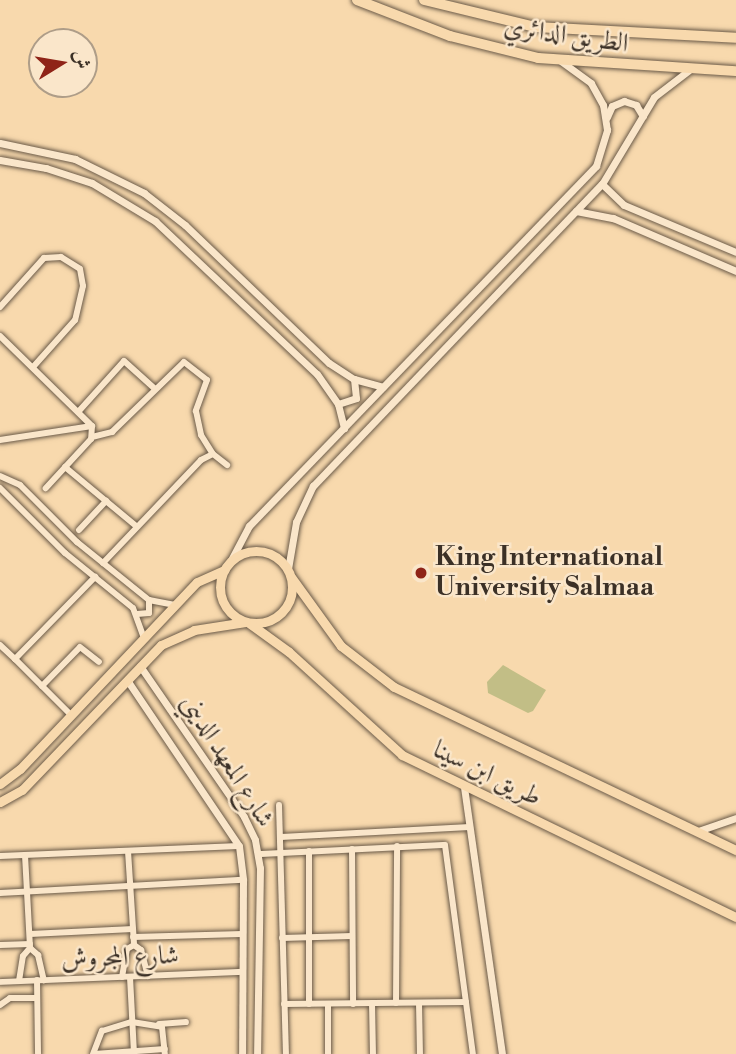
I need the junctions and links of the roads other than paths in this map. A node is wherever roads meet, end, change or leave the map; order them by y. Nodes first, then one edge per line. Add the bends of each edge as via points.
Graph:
1 (357, 0) edge
2 (424, 0) edge
3 (736, 38) edge
4 (560, 61) junction
5 (689, 70) junction
6 (736, 71) edge
7 (643, 116) junction
8 (606, 117) junction
9 (0, 144) edge
10 (0, 160) edge
11 (602, 184) junction
12 (624, 205) junction
13 (576, 211) junction
14 (613, 218) junction
15 (736, 252) edge
16 (736, 271) edge
17 (0, 307) edge
18 (0, 336) edge
19 (34, 366) junction
20 (354, 379) junction
21 (383, 387) junction
22 (154, 388) junction
23 (338, 404) junction
24 (79, 411) junction
25 (92, 426) junction
26 (344, 428) junction
27 (92, 437) junction
28 (0, 440) edge
29 (214, 454) junction
30 (227, 465) dead end
31 (65, 467) junction
32 (0, 476) edge
33 (0, 488) edge
34 (46, 488) dead end
35 (106, 501) junction
36 (136, 526) junction
37 (79, 530) dead end
38 (103, 563) junction
39 (227, 566) junction
40 (289, 573) junction
41 (95, 577) junction
42 (149, 600) junction
43 (176, 606) junction
44 (138, 614) junction
45 (247, 623) junction
46 (144, 639) junction
47 (0, 645) edge
48 (15, 659) junction
49 (99, 662) dead end
50 (140, 666) junction
51 (127, 680) junction
52 (42, 686) junction
53 (71, 715) junction
54 (0, 784) edge
55 (464, 787) junction
56 (0, 802) edge
57 (279, 805) dead end
58 (736, 818) edge
59 (470, 827) junction
60 (696, 831) junction
61 (281, 837) junction
62 (239, 846) junction
63 (397, 846) junction
64 (352, 849) junction
65 (736, 850) edge
66 (128, 851) junction
67 (309, 851) junction
68 (281, 852) junction
69 (258, 854) junction
70 (25, 855) junction
71 (0, 856) edge
72 (243, 880) junction
73 (130, 887) junction
74 (27, 892) junction
75 (0, 894) edge
76 (736, 917) edge
77 (30, 934) junction
78 (242, 934) junction
79 (352, 936) junction
80 (133, 937) junction
81 (309, 937) junction
82 (282, 938) junction
83 (0, 945) edge
84 (30, 945) junction
85 (241, 972) junction
86 (148, 976) junction
87 (122, 977) junction
88 (130, 977) junction
89 (40, 980) junction
90 (19, 981) junction
91 (0, 982) edge
92 (37, 998) junction
93 (466, 1002) junction
94 (241, 1003) junction
95 (257, 1003) junction
96 (372, 1003) junction
97 (396, 1003) junction
98 (419, 1003) junction
99 (284, 1004) junction
100 (309, 1004) junction
101 (328, 1004) junction
102 (353, 1004) junction
103 (0, 1005) edge
104 (132, 1022) junction
105 (186, 1022) dead end
106 (159, 1024) junction
107 (165, 1052) edge
108 (134, 1053) edge
109 (38, 1054) edge
110 (93, 1054) edge
111 (242, 1054) edge
112 (257, 1054) edge
113 (286, 1054) edge
114 (328, 1054) edge
115 (373, 1054) edge
116 (420, 1054) edge
117 (473, 1054) edge
118 (502, 1054) edge

1 - 4 highway, الطريق الدائري via 450,36
2 - 3 highway, الطريق الدائري via 536,27
4 - 5 highway, الطريق الدائري
4 - 8 street via 591,83
5 - 6 highway, الطريق الدائري
5 - 7 street via 661,89
7 - 8 street via 636,105 624,101 612,106
7 - 11 street
8 - 21 street via 606,143 588,176
9 - 20 street via 75,159 144,193 185,225 295,333
10 - 23 street via 92,183 155,221 317,374
11 - 12 street
11 - 13 street
12 - 14 street via 615,209
12 - 15 street
13 - 14 street
13 - 40 street via 313,486 296,522
14 - 16 street
17 - 19 street via 44,258 61,257 79,269 83,286 75,320
18 - 19 street
19 - 24 street
20 - 21 street
20 - 23 street via 356,398
21 - 26 street
22 - 24 street via 124,361
22 - 27 street via 112,432
22 - 29 street via 180,363 192,364 202,372 207,380 196,405 197,420
23 - 26 street
24 - 25 street
25 - 27 street
25 - 28 street
26 - 39 street via 249,526
27 - 31 street
29 - 30 street
29 - 36 street via 201,460
31 - 34 street
31 - 35 street
32 - 38 street via 20,485
33 - 41 street
35 - 36 street
35 - 37 street
36 - 38 street
38 - 42 street
39 - 40 main road via 244,553 260,551 276,557
39 - 43 main road via 202,577
39 - 45 main road via 219,588 224,606
40 - 45 main road via 291,598 279,616
40 - 60 main road, طريق ابن سينا via 336,640 379,677
41 - 44 street
41 - 48 street
42 - 43 street
42 - 44 street via 149,612
43 - 46 main road
44 - 46 street
45 - 50 main road via 183,634 161,645
45 - 55 main road, طريق ابن سينا via 289,652 387,744
46 - 53 main road
47 - 48 street
48 - 52 street
49 - 52 street via 80,647
50 - 51 main road
50 - 69 street, شارع المعهد الديني via 244,817
51 - 56 main road via 22,790
51 - 62 street, شارع المعهد الديني
52 - 53 street
53 - 54 main road
55 - 59 street
55 - 76 main road, طريق ابن سينا
57 - 61 street
58 - 60 street
59 - 61 street
59 - 118 street
60 - 65 main road, طريق ابن سينا
61 - 68 street
62 - 66 street, شارع المعهد الديني
62 - 72 street, شارع المعهد الديني
63 - 64 street
63 - 93 street via 436,843 448,848
63 - 97 street
64 - 67 street
64 - 79 street
66 - 70 street, شارع المعهد الديني
66 - 73 street
67 - 68 street
67 - 81 street
68 - 69 street
68 - 82 street
69 - 95 street, شارع المعهد الديني
70 - 71 street, شارع المعهد الديني
70 - 74 street
72 - 73 street
72 - 78 street, شارع المعهد الديني
73 - 74 street
73 - 80 street
74 - 75 street
74 - 77 street
77 - 80 street
77 - 84 street
78 - 80 street
78 - 85 street, شارع المعهد الديني
79 - 81 street
79 - 102 street
80 - 86 street
80 - 87 street
81 - 82 street
81 - 100 street
82 - 99 street
83 - 84 street
84 - 89 street via 38,955
84 - 90 street
85 - 86 street, شارع المجروش
85 - 94 street, شارع المعهد الديني
86 - 88 street, شارع المجروش
87 - 88 street, شارع المجروش
87 - 89 street, شارع المجروش
88 - 104 street
89 - 90 street, شارع المجروش
89 - 92 street
90 - 91 street, شارع المجروش
92 - 103 street via 10,998
92 - 109 street
93 - 98 street
93 - 117 street
94 - 95 street
94 - 111 street, شارع المعهد الديني
95 - 112 street, شارع المعهد الديني
96 - 97 street
96 - 102 street
96 - 115 street
97 - 98 street
98 - 116 street
99 - 100 street
99 - 113 street
100 - 101 street
101 - 102 street
101 - 114 street
104 - 106 street
104 - 108 street
104 - 110 street via 102,1031
105 - 106 street
106 - 107 street
107 - 108 street
108 - 110 street

